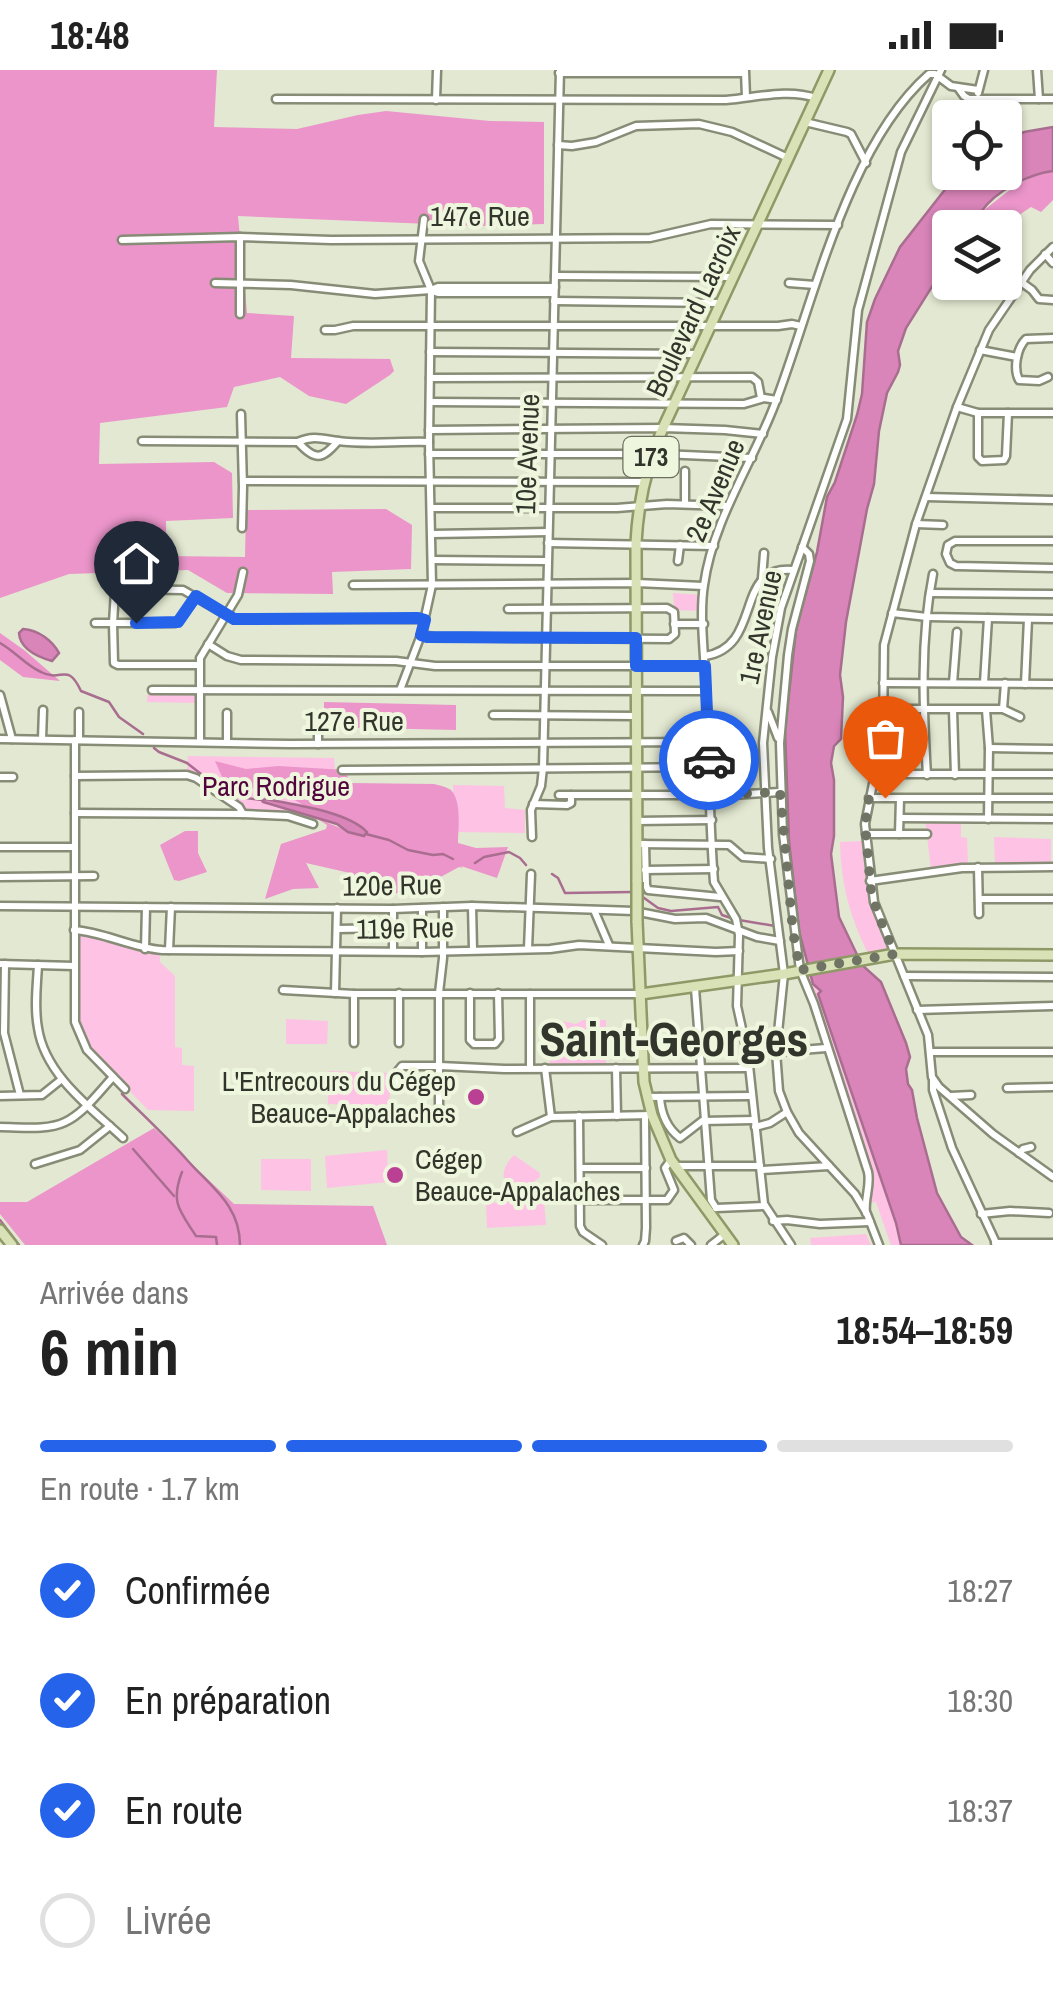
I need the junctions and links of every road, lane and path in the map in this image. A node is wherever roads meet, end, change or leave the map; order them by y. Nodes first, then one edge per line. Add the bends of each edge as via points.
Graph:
1 (437, 70) edge
2 (828, 70) edge
3 (984, 70) edge
4 (1038, 70) edge
5 (745, 71) edge
6 (560, 72) edge
7 (935, 72) edge
8 (979, 95) junction
9 (746, 97) junction
10 (816, 98) junction
11 (276, 99) dead end
12 (1039, 99) junction
13 (1053, 99) edge
14 (436, 100) junction
15 (559, 100) junction
16 (805, 122) junction
17 (558, 145) junction
18 (788, 158) junction
19 (866, 163) junction
20 (424, 219) dead end
21 (758, 224) junction
22 (838, 225) junction
23 (240, 237) junction
24 (556, 238) junction
25 (422, 239) junction
26 (122, 240) dead end
27 (1053, 246) edge
28 (1045, 254) junction
29 (1053, 263) edge
30 (555, 276) junction
31 (732, 277) junction
32 (1022, 281) edge
33 (215, 283) dead end
34 (240, 283) junction
35 (789, 283) dead end
36 (1022, 283) edge
37 (815, 285) junction
38 (430, 290) junction
39 (554, 293) junction
40 (1008, 300) edge
41 (1053, 300) edge
42 (720, 303) junction
43 (240, 314) dead end
44 (430, 326) junction
45 (554, 326) junction
46 (710, 326) junction
47 (801, 326) junction
48 (325, 330) dead end
49 (1053, 338) edge
50 (980, 350) junction
51 (430, 352) junction
52 (553, 352) junction
53 (698, 354) junction
54 (1017, 357) junction
55 (687, 377) junction
56 (430, 378) junction
57 (552, 378) junction
58 (1048, 378) dead end
59 (761, 398) junction
60 (776, 400) junction
61 (430, 402) junction
62 (552, 403) junction
63 (675, 403) junction
64 (956, 408) junction
65 (978, 413) junction
66 (1008, 413) junction
67 (1053, 413) edge
68 (240, 414) dead end
69 (550, 428) junction
70 (663, 428) junction
71 (430, 430) junction
72 (763, 434) junction
73 (142, 441) dead end
74 (338, 441) junction
75 (242, 442) junction
76 (298, 442) junction
77 (429, 442) junction
78 (430, 454) junction
79 (550, 454) junction
80 (652, 455) junction
81 (752, 458) junction
82 (685, 471) dead end
83 (430, 480) junction
84 (550, 480) junction
85 (243, 481) junction
86 (643, 482) junction
87 (926, 496) junction
88 (1053, 500) edge
89 (685, 504) junction
90 (638, 506) junction
91 (727, 506) junction
92 (548, 507) junction
93 (431, 508) junction
94 (916, 524) junction
95 (943, 525) dead end
96 (242, 528) dead end
97 (548, 532) junction
98 (432, 534) junction
99 (1053, 541) edge
100 (548, 542) junction
101 (636, 544) junction
102 (680, 545) junction
103 (714, 546) junction
104 (802, 546) junction
105 (764, 553) dead end
106 (432, 560) junction
107 (547, 560) junction
108 (678, 562) dead end
109 (1053, 568) edge
110 (793, 570) junction
111 (243, 572) dead end
112 (933, 574) dead end
113 (762, 579) junction
114 (546, 584) junction
115 (636, 584) junction
116 (353, 585) dead end
117 (432, 585) junction
118 (703, 586) junction
119 (930, 593) junction
120 (1053, 594) edge
121 (196, 596) junction
122 (546, 608) junction
123 (636, 608) junction
124 (508, 609) dead end
125 (892, 613) junction
126 (226, 615) junction
127 (928, 618) junction
128 (988, 618) junction
129 (1028, 619) junction
130 (1053, 619) edge
131 (425, 620) junction
132 (95, 623) dead end
133 (113, 623) junction
134 (674, 624) junction
135 (704, 624) junction
136 (957, 632) dead end
137 (421, 635) junction
138 (546, 638) junction
139 (636, 638) junction
140 (208, 644) junction
141 (705, 656) junction
142 (411, 663) junction
143 (200, 665) junction
144 (544, 666) junction
145 (636, 666) junction
146 (705, 666) junction
147 (922, 682) junction
148 (883, 683) junction
149 (953, 683) junction
150 (984, 683) junction
151 (1005, 683) junction
152 (1025, 684) junction
153 (1053, 684) edge
154 (152, 690) dead end
155 (199, 690) junction
156 (400, 690) junction
157 (544, 690) junction
158 (636, 691) junction
159 (706, 691) junction
160 (0, 695) edge
161 (767, 701) junction
162 (2, 708) edge
163 (884, 709) junction
164 (43, 710) dead end
165 (923, 710) junction
166 (953, 710) junction
167 (986, 710) junction
168 (1003, 710) junction
169 (79, 712) dead end
170 (227, 714) dead end
171 (493, 716) dead end
172 (543, 716) junction
173 (636, 716) junction
174 (1020, 717) dead end
175 (318, 720) dead end
176 (775, 730) junction
177 (764, 733) junction
178 (0, 739) edge
179 (12, 739) junction
180 (42, 739) junction
181 (77, 740) junction
182 (200, 742) junction
183 (227, 742) junction
184 (542, 742) junction
185 (636, 742) junction
186 (708, 742) junction
187 (780, 742) junction
188 (318, 744) junction
189 (989, 748) junction
190 (1053, 748) edge
191 (543, 768) junction
192 (636, 768) junction
193 (709, 768) junction
194 (875, 769) junction
195 (342, 770) dead end
196 (927, 774) junction
197 (955, 774) junction
198 (989, 774) junction
199 (1053, 774) edge
200 (75, 776) junction
201 (0, 777) edge
202 (13, 778) dead end
203 (780, 792) junction
204 (766, 793) junction
205 (572, 795) junction
206 (636, 795) junction
207 (710, 795) junction
208 (558, 796) dead end
209 (869, 798) junction
210 (989, 798) junction
211 (1053, 798) edge
212 (900, 799) junction
213 (533, 804) junction
214 (74, 813) junction
215 (243, 814) junction
216 (900, 818) junction
217 (988, 818) junction
218 (1053, 819) edge
219 (636, 820) junction
220 (712, 820) junction
221 (313, 824) dead end
222 (866, 834) junction
223 (900, 834) junction
224 (926, 834) dead end
225 (532, 837) dead end
226 (641, 844) junction
227 (712, 846) junction
228 (0, 847) edge
229 (74, 847) junction
230 (771, 860) junction
231 (978, 867) junction
232 (1053, 867) edge
233 (714, 869) junction
234 (646, 870) junction
235 (531, 874) dead end
236 (74, 876) junction
237 (94, 876) dead end
238 (0, 877) edge
239 (870, 881) junction
240 (722, 897) junction
241 (979, 899) junction
242 (1053, 899) edge
243 (0, 906) edge
244 (74, 906) junction
245 (443, 906) junction
246 (472, 906) junction
247 (146, 907) junction
248 (171, 907) junction
249 (338, 908) junction
250 (422, 908) junction
251 (529, 908) junction
252 (393, 909) junction
253 (594, 910) junction
254 (979, 914) dead end
255 (736, 923) junction
256 (393, 928) junction
257 (337, 929) junction
258 (74, 930) junction
259 (779, 930) junction
260 (793, 932) junction
261 (780, 942) junction
262 (609, 946) junction
263 (638, 947) junction
264 (145, 949) junction
265 (473, 949) junction
266 (528, 949) junction
267 (170, 950) junction
268 (443, 950) junction
269 (336, 951) junction
270 (393, 951) junction
271 (739, 951) junction
272 (422, 952) junction
273 (890, 955) junction
274 (1053, 955) edge
275 (2, 964) edge
276 (38, 965) junction
277 (74, 966) junction
278 (804, 969) junction
279 (784, 974) junction
280 (904, 976) junction
281 (1053, 977) edge
282 (737, 981) junction
283 (695, 988) junction
284 (282, 990) dead end
285 (335, 993) junction
286 (399, 993) junction
287 (440, 993) junction
288 (470, 993) junction
289 (498, 993) junction
290 (354, 994) junction
291 (530, 994) junction
292 (641, 994) junction
293 (1053, 1006) edge
294 (918, 1010) junction
295 (399, 1042) dead end
296 (354, 1043) dead end
297 (826, 1048) junction
298 (776, 1052) junction
299 (930, 1052) junction
300 (1053, 1052) edge
301 (440, 1066) junction
302 (530, 1068) junction
303 (545, 1068) junction
304 (616, 1068) junction
305 (644, 1068) junction
306 (702, 1068) junction
307 (748, 1068) junction
308 (113, 1078) junction
309 (62, 1079) junction
310 (933, 1079) junction
311 (396, 1088) dead end
312 (1007, 1088) dead end
313 (1053, 1088) edge
314 (125, 1089) dead end
315 (20, 1095) junction
316 (971, 1095) dead end
317 (0, 1096) edge
318 (703, 1096) junction
319 (750, 1096) junction
320 (950, 1096) junction
321 (647, 1097) junction
322 (660, 1097) junction
323 (88, 1104) junction
324 (786, 1112) junction
325 (648, 1115) junction
326 (580, 1116) junction
327 (617, 1116) junction
328 (551, 1117) junction
329 (439, 1118) dead end
330 (705, 1120) junction
331 (776, 1120) junction
332 (791, 1120) junction
333 (754, 1123) junction
334 (110, 1126) junction
335 (0, 1127) edge
336 (517, 1132) dead end
337 (123, 1138) dead end
338 (1031, 1147) dead end
339 (1019, 1153) junction
340 (673, 1163) junction
341 (35, 1164) dead end
342 (709, 1166) junction
343 (828, 1166) junction
344 (580, 1168) junction
345 (646, 1168) junction
346 (760, 1168) junction
347 (1053, 1178) edge
348 (847, 1184) junction
349 (869, 1187) junction
350 (580, 1200) junction
351 (646, 1201) junction
352 (764, 1206) junction
353 (713, 1211) junction
354 (1049, 1213) dead end
355 (982, 1214) junction
356 (868, 1218) junction
357 (773, 1221) junction
358 (0, 1230) edge
359 (725, 1234) junction
360 (676, 1241) dead end
361 (996, 1244) edge
362 (1050, 1244) edge
363 (12, 1245) edge
364 (602, 1245) edge
365 (643, 1245) edge
366 (691, 1245) edge
367 (711, 1245) edge
368 (734, 1245) edge
369 (792, 1245) edge
370 (878, 1245) edge

1 - 14 street
2 - 10 main road, Boulevard Lacroix / 173
3 - 8 street
4 - 12 street
5 - 6 street
5 - 9 street
6 - 15 street, 10e Avenue
7 - 8 street via 947,84
7 - 19 street, 2e Avenue via 898,105
7 - 104 street, 1re Avenue via 896,168 856,320 847,419
8 - 12 street
9 - 10 street
9 - 15 street
10 - 16 main road, Boulevard Lacroix / 173
11 - 14 street
12 - 13 street
14 - 15 street
15 - 17 street, 10e Avenue
16 - 18 main road, Boulevard Lacroix / 173
16 - 19 street via 851,134
17 - 18 street via 580,146 636,126 699,124
17 - 24 street, 10e Avenue
18 - 21 main road, Boulevard Lacroix / 173
19 - 22 street, 2e Avenue
20 - 25 street
21 - 22 street, 147e Rue
21 - 24 street, 147e Rue via 711,224 655,238
21 - 31 main road, Boulevard Lacroix / 173
22 - 37 street, 2e Avenue
23 - 25 street, 147e Rue
23 - 26 street, 147e Rue
23 - 34 street
24 - 25 street, 147e Rue
24 - 30 street, 10e Avenue
25 - 38 street via 419,261
27 - 28 street
28 - 29 street
28 - 32 street
30 - 31 street
30 - 39 street, 10e Avenue
31 - 42 main road, Boulevard Lacroix / 173
33 - 34 street
34 - 38 street via 375,294
34 - 43 street
35 - 37 street
36 - 41 street via 1039,299
37 - 47 street, 2e Avenue
38 - 39 street
38 - 44 street
39 - 42 street
39 - 45 street, 10e Avenue
40 - 50 street
42 - 46 main road, Boulevard Lacroix / 173
44 - 45 street
44 - 48 street
44 - 51 street
45 - 46 street
45 - 52 street, 10e Avenue
46 - 47 street
46 - 53 main road, Boulevard Lacroix / 173
47 - 60 street, 2e Avenue
49 - 54 street via 1026,339
50 - 54 street
50 - 64 street
51 - 52 street
51 - 56 street
52 - 53 street
52 - 57 street, 10e Avenue
53 - 55 main road, Boulevard Lacroix / 173
54 - 58 street via 1019,380
55 - 57 street
55 - 59 street via 752,377
55 - 63 main road, Boulevard Lacroix / 173
56 - 57 street
56 - 61 street
57 - 62 street, 10e Avenue
59 - 60 street
59 - 63 street via 744,404
60 - 72 street, 2e Avenue
61 - 62 street
61 - 71 street
62 - 63 street
62 - 69 street, 10e Avenue
63 - 70 main road, Boulevard Lacroix / 173
64 - 65 street
64 - 87 street
65 - 66 street
65 - 66 street via 978,458 998,462 1006,458
66 - 67 street
68 - 75 street
69 - 70 street
69 - 71 street
69 - 79 street, 10e Avenue
70 - 72 street
70 - 80 main road, Boulevard Lacroix / 173
71 - 77 street
72 - 81 street, 2e Avenue
73 - 75 street
74 - 76 street
74 - 76 street via 315,456
74 - 77 street
75 - 76 street
75 - 85 street
77 - 78 street
78 - 79 street
78 - 83 street
79 - 80 street
79 - 84 street, 10e Avenue
80 - 81 street
80 - 86 main road, Boulevard Lacroix / 173
81 - 91 street, 2e Avenue
82 - 89 street
83 - 84 street
83 - 85 street
83 - 93 street
84 - 86 street
84 - 92 street, 10e Avenue
85 - 96 street
86 - 90 main road, Boulevard Lacroix / 173
87 - 88 street
87 - 94 street
89 - 90 street
89 - 91 street
90 - 92 street
90 - 101 main road, Boulevard Lacroix / 173
91 - 103 street, 2e Avenue
92 - 93 street
92 - 97 street, 10e Avenue
93 - 98 street
94 - 95 street
94 - 125 street
97 - 98 street
97 - 100 street, 10e Avenue
98 - 106 street
99 - 109 street via 955,541 946,554 956,566
100 - 101 street
100 - 107 street, 10e Avenue
101 - 102 street
101 - 115 main road, Boulevard Lacroix / 173
102 - 103 street
102 - 108 street
103 - 118 street, 2e Avenue
104 - 110 street, 1re Avenue
104 - 187 street via 810,561 790,642
105 - 113 street
106 - 107 street
106 - 117 street
107 - 114 street, 10e Avenue
110 - 113 street
110 - 161 street, 1re Avenue via 774,640
111 - 126 street
112 - 119 street
113 - 141 street via 736,639
114 - 115 street
114 - 117 street
114 - 122 street, 10e Avenue
115 - 118 street
115 - 123 main road, Boulevard Lacroix / 173
116 - 117 street
117 - 131 street
118 - 135 street, 2e Avenue
119 - 120 street
119 - 127 street
121 - 126 street
121 - 133 street via 174,623
121 - 133 street via 178,589 120,588
122 - 123 street
122 - 124 street
122 - 138 street, 10e Avenue
123 - 134 street via 672,609
123 - 139 main road, Boulevard Lacroix / 173
125 - 127 street
125 - 148 street
126 - 131 street
126 - 140 street
127 - 128 street
127 - 147 street
128 - 129 street
128 - 150 street
129 - 130 street
129 - 152 street
131 - 137 street
132 - 133 street
133 - 143 street via 118,665
134 - 135 street
134 - 139 street via 671,638
135 - 141 street, 2e Avenue
136 - 149 street
137 - 138 street
137 - 142 street
138 - 139 street
138 - 144 street, 10e Avenue
139 - 145 main road, Boulevard Lacroix / 173
140 - 142 street via 241,660
140 - 143 street
141 - 146 street, 2e Avenue
142 - 144 street
142 - 156 street
143 - 155 street
144 - 145 street
144 - 157 street, 10e Avenue
145 - 146 street
145 - 158 main road, Boulevard Lacroix / 173
146 - 159 street, 2e Avenue
147 - 148 street
147 - 149 street
147 - 165 street
148 - 163 street
149 - 150 street
150 - 151 street
151 - 152 street
151 - 168 street
152 - 153 street
154 - 155 street
155 - 156 street
155 - 182 street
156 - 157 street
157 - 158 street
157 - 172 street, 10e Avenue
158 - 159 street
158 - 173 main road, Boulevard Lacroix / 173
159 - 186 street, 2e Avenue
160 - 162 street
161 - 176 street
161 - 177 street, 1re Avenue
162 - 179 street
163 - 165 street
163 - 194 street
164 - 180 street
165 - 166 street
165 - 196 street
166 - 167 street
166 - 197 street
167 - 168 street
167 - 189 street
168 - 174 street
169 - 181 street
170 - 183 street
171 - 172 street
172 - 173 street
172 - 184 street, 10e Avenue
173 - 185 main road, Boulevard Lacroix / 173
175 - 188 street
176 - 177 street
176 - 187 street
177 - 204 street, 1re Avenue
178 - 179 street, 127e Rue
179 - 180 street, 127e Rue
180 - 181 street, 127e Rue
181 - 182 street, 127e Rue
181 - 200 street
182 - 183 street, 127e Rue
183 - 188 street, 127e Rue
184 - 185 street, 127e Rue
184 - 188 street, 127e Rue
184 - 191 street, 10e Avenue
185 - 186 street, 127e Rue
185 - 192 main road, Boulevard Lacroix / 173
186 - 193 street, 2e Avenue
187 - 203 street
189 - 190 street
189 - 198 street
191 - 192 street
191 - 195 street
191 - 213 street, 10e Avenue
192 - 193 street
192 - 206 main road, Boulevard Lacroix / 173
193 - 207 street, 2e Avenue
194 - 196 street
194 - 209 street
196 - 197 street
197 - 198 street
198 - 199 street
198 - 210 street
200 - 214 street
200 - 215 street via 187,774
201 - 202 street
203 - 204 street
203 - 260 street
204 - 207 street
204 - 230 street, 1re Avenue
205 - 206 street
205 - 208 street
205 - 213 street via 567,805
206 - 207 street
206 - 219 main road, Boulevard Lacroix / 173
207 - 220 street, 2e Avenue
209 - 212 street
209 - 222 street
210 - 211 street
210 - 212 street
210 - 217 street
212 - 216 street
213 - 225 street, 10e Avenue
214 - 215 street
214 - 229 street
215 - 221 street
216 - 217 street
216 - 223 street
217 - 218 street
219 - 220 street
219 - 226 main road, Boulevard Lacroix / 173
220 - 227 street, 2e Avenue
222 - 223 street
222 - 239 street
223 - 224 street
226 - 227 street
226 - 234 street
226 - 263 main road, Boulevard Lacroix / 173, bridge
227 - 230 street
227 - 233 street, 2e Avenue
228 - 229 street
229 - 236 street
230 - 259 street, 1re Avenue
231 - 232 street
231 - 239 street
231 - 241 street
233 - 234 street
233 - 240 street, 2e Avenue
234 - 240 street via 651,890
235 - 251 street
236 - 237 street
236 - 238 street
236 - 244 street
239 - 273 street
240 - 255 street, 2e Avenue
241 - 242 street
241 - 254 street
243 - 244 street, 120e Rue
244 - 247 street, 120e Rue
244 - 258 street
245 - 246 street, 120e Rue
245 - 250 street, 120e Rue
245 - 268 street
246 - 251 street, 120e Rue
246 - 265 street
247 - 248 street, 120e Rue
247 - 264 street
248 - 249 street, 120e Rue
248 - 267 street
249 - 252 street, 120e Rue
249 - 257 street
250 - 252 street, 120e Rue
250 - 272 street
251 - 253 street, 120e Rue
251 - 266 street
252 - 256 street
253 - 255 street, 120e Rue
253 - 262 street
255 - 261 street, 120e Rue
255 - 271 street, 2e Avenue
256 - 257 street
256 - 270 street
257 - 269 street
258 - 264 street, 119e Rue
258 - 277 street
259 - 260 street
259 - 261 street, 1re Avenue
260 - 278 street
261 - 279 street, 1re Avenue
262 - 263 street, 119e Rue
262 - 266 street, 119e Rue
263 - 271 street, 119e Rue
263 - 292 main road, 173
264 - 267 street, 119e Rue
265 - 266 street, 119e Rue
265 - 268 street, 119e Rue
267 - 269 street, 119e Rue
268 - 272 street, 119e Rue
268 - 287 street
269 - 270 street, 119e Rue
269 - 285 street
270 - 272 street, 119e Rue
271 - 282 street, 2e Avenue
273 - 274 main road
273 - 278 main road
273 - 280 street
275 - 276 street
275 - 315 street via 4,1033
276 - 277 street
276 - 309 street via 37,1026
277 - 308 street via 76,1030
278 - 279 main road
278 - 297 street
279 - 282 main road
279 - 298 street, 1re Avenue
280 - 281 street
280 - 294 street
282 - 283 main road
282 - 307 street, 2e Avenue
283 - 292 main road
283 - 306 street
284 - 285 street
285 - 290 street
286 - 287 street
286 - 290 street
286 - 295 street
287 - 288 street
287 - 301 street
288 - 289 street
288 - 289 street via 474,1044 499,1039
289 - 291 street
290 - 296 street
291 - 292 street
291 - 302 street
292 - 305 main road, 173
293 - 294 street
294 - 299 street
297 - 298 street
297 - 349 street
298 - 324 street, 1re Avenue
299 - 300 street
299 - 310 street
301 - 302 street
301 - 311 street via 402,1066
301 - 329 street
302 - 303 street
303 - 304 street
303 - 328 street
304 - 305 street
304 - 327 street
305 - 306 street
305 - 321 main road, 173
306 - 307 street
306 - 318 street
307 - 319 street, 2e Avenue
308 - 314 street
308 - 323 street
309 - 315 street via 42,1096
309 - 323 street
310 - 320 street
310 - 355 street via 952,1148
312 - 313 street
315 - 317 street
316 - 320 street
318 - 319 street
318 - 322 street
318 - 330 street
319 - 333 street, 2e Avenue
320 - 339 street
321 - 322 street
321 - 325 main road, 173
322 - 330 street via 662,1115 678,1138
323 - 334 street
323 - 335 street via 58,1125
324 - 331 street
324 - 332 street, 1re Avenue
325 - 327 street
325 - 340 main road, 173
325 - 345 street
326 - 327 street
326 - 328 street
326 - 344 street
328 - 336 street
330 - 333 street
330 - 342 street
331 - 332 street
331 - 333 street
332 - 343 street, 1re Avenue
333 - 346 street, 2e Avenue
334 - 337 street
334 - 341 street via 80,1150
338 - 339 street
339 - 347 street
340 - 342 street
340 - 351 street via 665,1167 671,1197
340 - 353 main road, 173
342 - 346 street
342 - 353 street
343 - 346 street
343 - 348 street, 1re Avenue
344 - 345 street
344 - 350 street
345 - 351 street
346 - 352 street, 2e Avenue
348 - 349 street via 858,1193
348 - 356 street, 1re Avenue
349 - 356 street
350 - 351 street
350 - 364 street via 580,1226
351 - 365 street
352 - 353 street
352 - 357 street, 2e Avenue
353 - 359 main road, 173
354 - 355 street
355 - 361 street
356 - 357 street
356 - 370 street, 1re Avenue
357 - 369 street, 2e Avenue
358 - 363 main road
359 - 367 street
359 - 368 main road, 173
360 - 366 street
361 - 362 street

